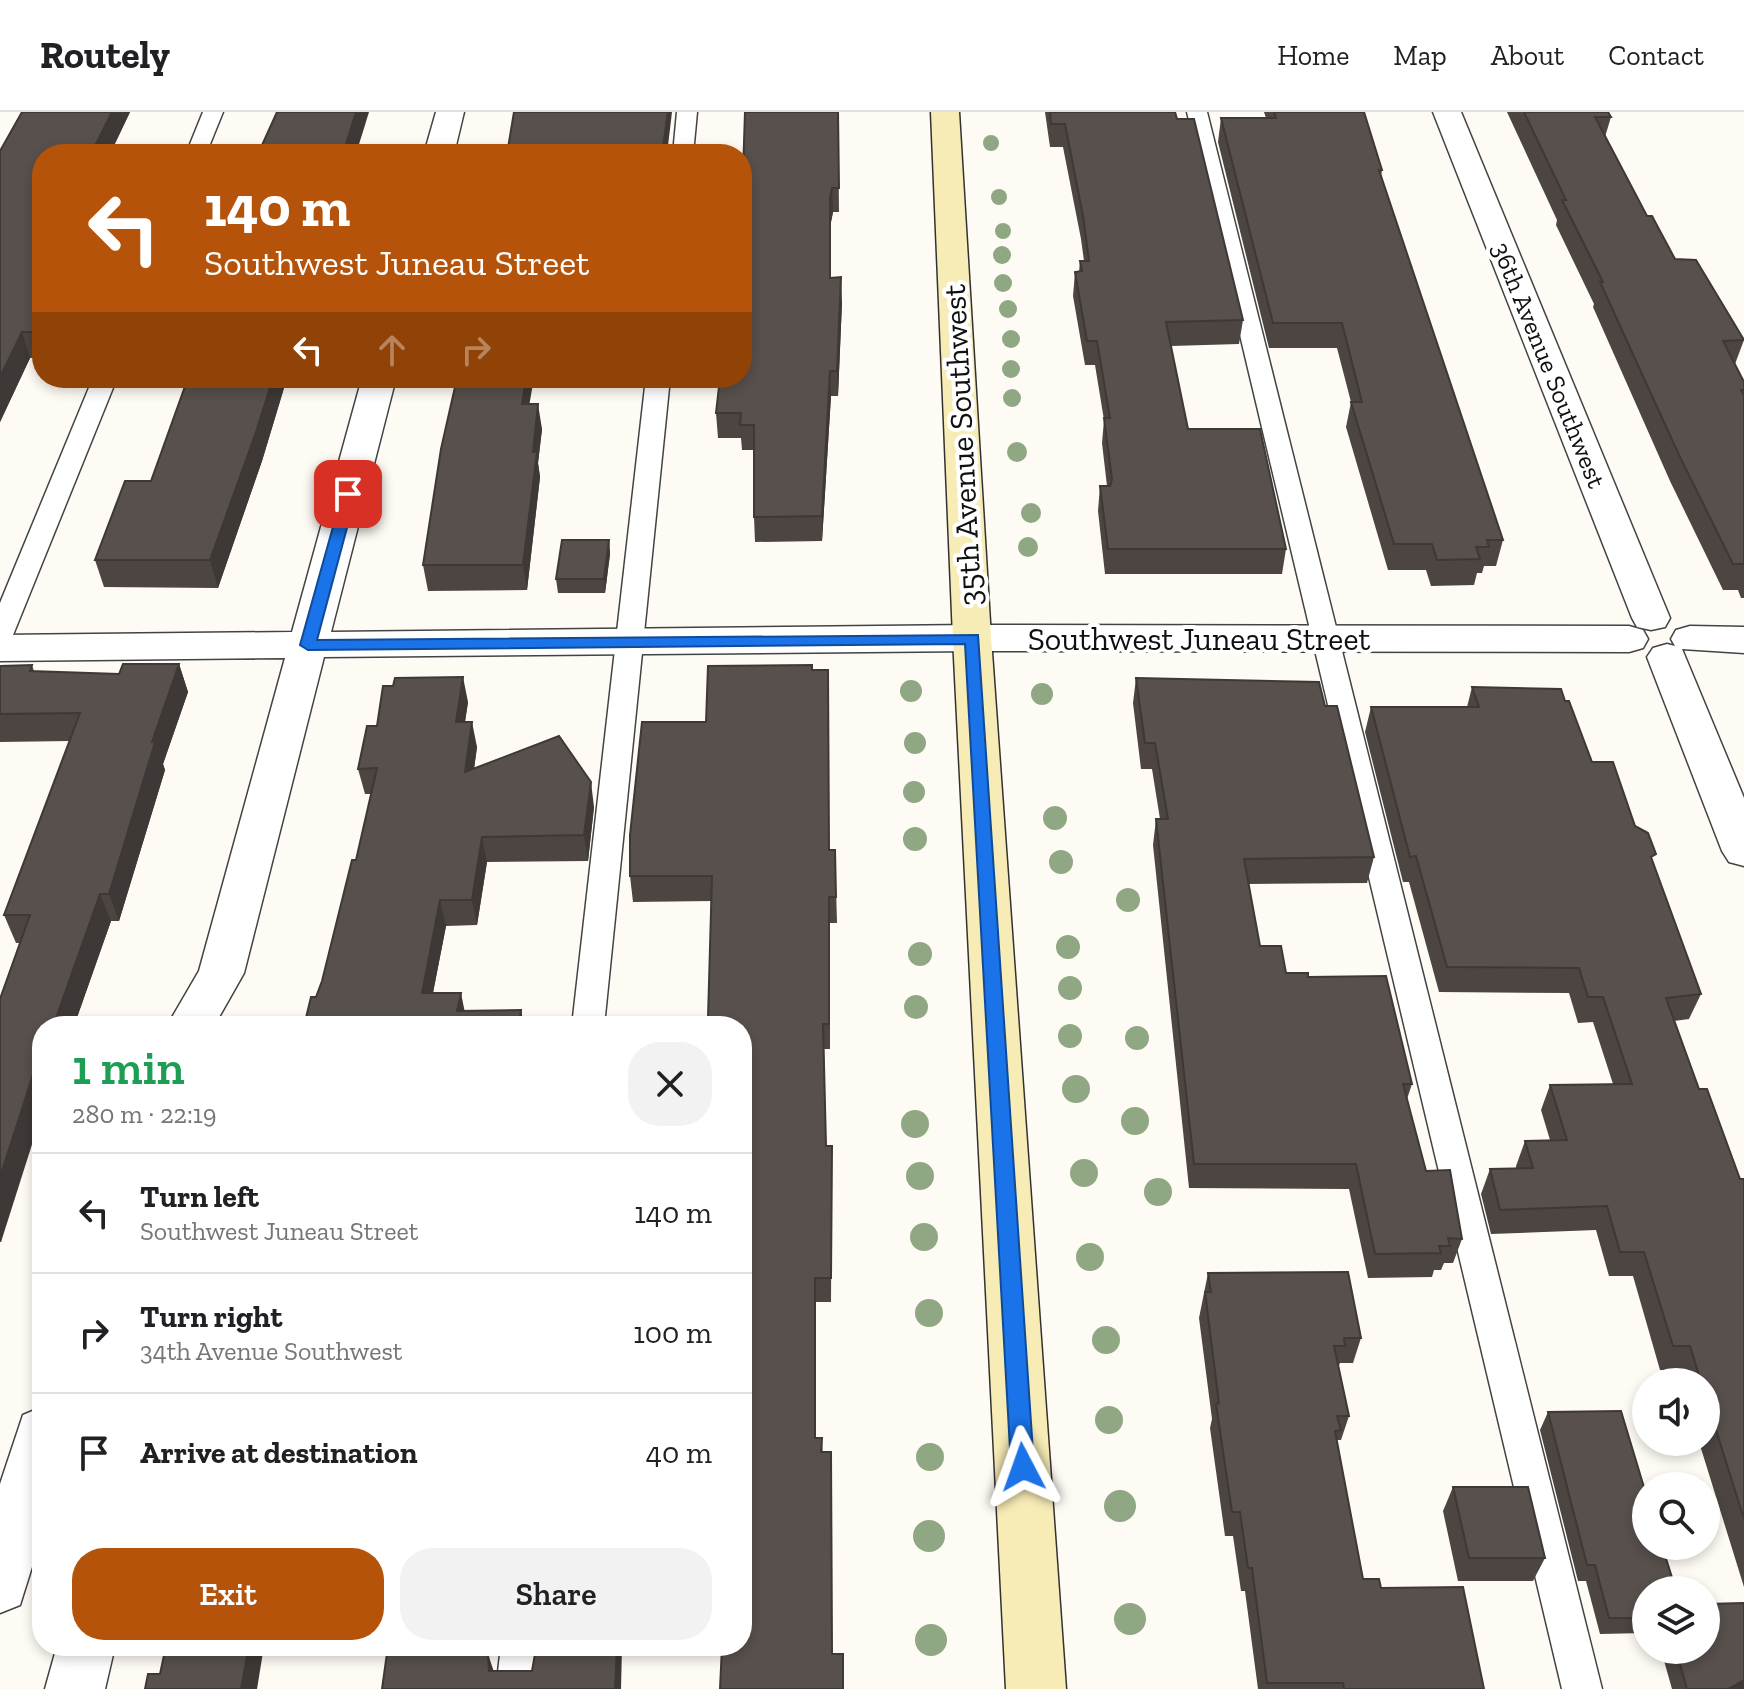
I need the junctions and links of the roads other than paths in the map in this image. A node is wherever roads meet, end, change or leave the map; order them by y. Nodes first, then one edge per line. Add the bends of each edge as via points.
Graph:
1 (213, 112) edge
2 (450, 112) edge
3 (687, 112) edge
4 (945, 112) edge
5 (1197, 112) edge
6 (1447, 112) edge
7 (200, 144) edge
8 (442, 144) edge
9 (684, 144) edge
10 (101, 388) edge
11 (376, 388) edge
12 (657, 388) edge
13 (1640, 628) junction
14 (0, 635) edge
15 (972, 638) junction
16 (1328, 639) junction
17 (1744, 640) edge
18 (630, 642) junction
19 (308, 645) junction
20 (0, 648) edge
21 (1678, 648) junction
22 (1744, 851) edge
23 (221, 973) junction
24 (196, 1016) edge
25 (225, 1016) edge
26 (589, 1016) edge
27 (32, 1469) edge
28 (0, 1586) edge
29 (83, 1656) edge
30 (520, 1656) edge
31 (75, 1689) edge
32 (516, 1689) edge
33 (1036, 1689) edge
34 (1582, 1689) edge

1 - 7 lane
2 - 8 street
3 - 9 lane
4 - 15 main road, 35th Avenue Southwest
5 - 16 lane
6 - 13 street, 36th Avenue Southwest
10 - 14 lane
11 - 19 street
12 - 18 lane
13 - 16 street, Southwest Juneau Street
13 - 21 street via 1677,624
15 - 16 street, Southwest Juneau Street
15 - 18 street, Southwest Juneau Street
15 - 33 main road, 35th Avenue Southwest
16 - 34 lane
17 - 21 street
18 - 19 street, Southwest Juneau Street
18 - 26 lane
19 - 20 street, Southwest Juneau Street
19 - 23 street
21 - 22 street
23 - 24 street
23 - 25 street
27 - 28 street
29 - 31 street
30 - 32 lane

